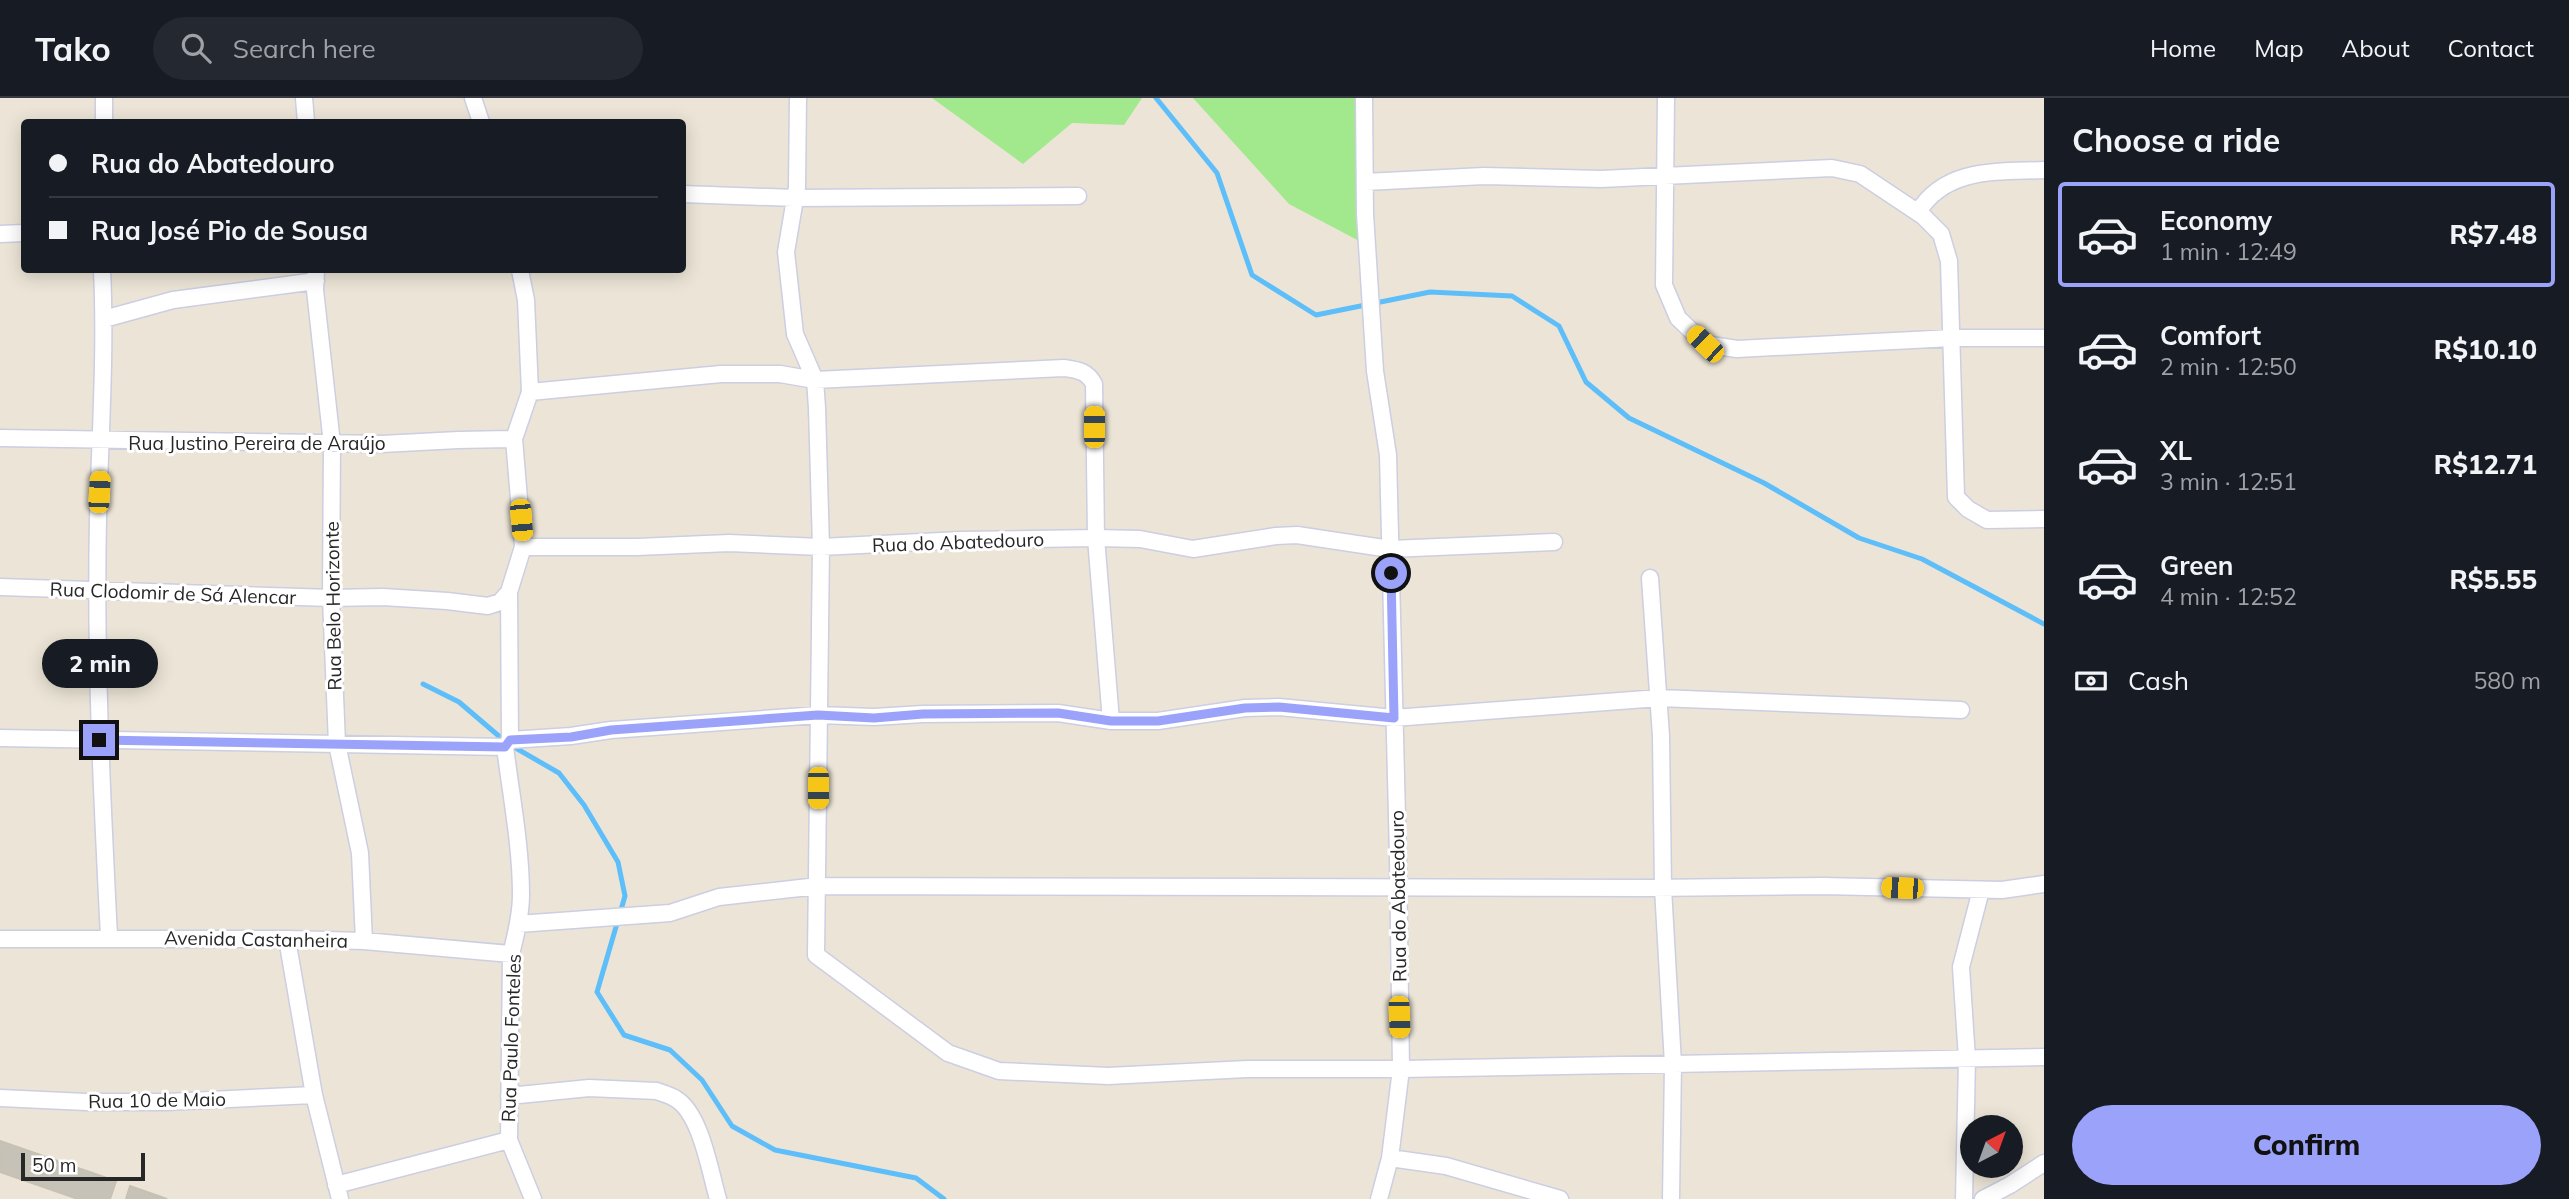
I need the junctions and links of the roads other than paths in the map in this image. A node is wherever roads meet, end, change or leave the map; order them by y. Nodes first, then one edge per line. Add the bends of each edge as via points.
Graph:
1 (104, 98) edge
2 (304, 98) edge
3 (473, 98) edge
4 (798, 98) edge
5 (1364, 98) edge
6 (1666, 98) edge
7 (104, 119) edge
8 (306, 119) edge
9 (480, 119) edge
10 (2044, 170) edge
11 (1667, 176) junction
12 (1365, 183) junction
13 (686, 194) edge
14 (1078, 196) dead end
15 (795, 198) junction
16 (1918, 212) junction
17 (21, 233) edge
18 (0, 234) edge
19 (102, 273) edge
20 (521, 273) edge
21 (316, 275) edge
22 (104, 319) junction
23 (1952, 338) junction
24 (2044, 338) edge
25 (815, 380) junction
26 (530, 392) junction
27 (0, 438) edge
28 (514, 439) junction
29 (102, 441) junction
30 (332, 444) junction
31 (2044, 519) edge
32 (1096, 538) junction
33 (1554, 542) dead end
34 (523, 547) junction
35 (821, 547) junction
36 (1390, 549) junction
37 (1650, 578) dead end
38 (0, 587) edge
39 (98, 590) junction
40 (509, 592) junction
41 (331, 598) junction
42 (1659, 698) junction
43 (1961, 710) dead end
44 (818, 715) junction
45 (1394, 718) junction
46 (1111, 721) junction
47 (0, 738) edge
48 (99, 740) junction
49 (507, 743) junction
50 (337, 744) junction
51 (2044, 884) edge
52 (818, 886) junction
53 (1398, 886) junction
54 (1662, 888) junction
55 (1981, 890) junction
56 (518, 924) junction
57 (109, 937) junction
58 (0, 939) edge
59 (287, 939) junction
60 (364, 941) junction
61 (511, 954) junction
62 (2044, 1057) edge
63 (1967, 1059) junction
64 (1673, 1064) junction
65 (1401, 1069) junction
66 (314, 1095) junction
67 (509, 1096) junction
68 (0, 1098) edge
69 (509, 1140) junction
70 (1390, 1158) junction
71 (2044, 1163) edge
72 (338, 1192) edge
73 (533, 1199) edge
74 (718, 1199) edge
75 (1379, 1199) edge
76 (1560, 1199) edge
77 (1671, 1199) edge
78 (1964, 1199) edge
79 (1983, 1199) edge

1 - 7 street
2 - 8 street
3 - 9 street
4 - 15 street
5 - 12 street, Rua do Abatedouro
6 - 11 street
10 - 16 street via 1980,173 1948,182 1927,198
11 - 12 street via 1484,176
11 - 16 street via 1832,168 1860,174
11 - 23 street via 1664,285 1678,318 1705,344 1737,349
12 - 36 street, Rua do Abatedouro via 1375,370 1388,455
13 - 15 street
14 - 15 street
15 - 25 street via 786,252 795,334
16 - 23 street via 1941,234 1949,261
17 - 18 street
19 - 22 street
20 - 26 street
21 - 22 street via 173,300
21 - 30 street, Rua Belo Horizonte
22 - 29 street
23 - 24 street
23 - 31 street via 1955,497 1987,520
25 - 26 street via 780,374 721,374
25 - 32 street via 1064,368 1089,374 1094,384
25 - 35 street
26 - 28 street
27 - 29 street, Rua Justino Pereira de Araújo
28 - 30 street, Rua Justino Pereira de Araújo
28 - 34 street
29 - 30 street, Rua Justino Pereira de Araújo
29 - 39 street
30 - 41 street, Rua Belo Horizonte
32 - 35 street, Rua do Abatedouro
32 - 36 street, Rua do Abatedouro via 1140,539 1193,549 1297,536
32 - 46 street
33 - 36 street, Rua do Abatedouro
34 - 35 street, Rua do Abatedouro via 729,543
34 - 40 street
35 - 44 street
36 - 45 street, Rua do Abatedouro
37 - 42 street
38 - 39 street, Rua Clodomir de Sá Alencar
39 - 41 street, Rua Clodomir de Sá Alencar
39 - 48 street
40 - 41 street, Rua Clodomir de Sá Alencar via 488,607 408,598
40 - 49 street, Rua Paulo Fonteles
41 - 50 street, Rua Belo Horizonte
42 - 43 street
42 - 45 street
42 - 54 street
44 - 46 street via 1058,713
44 - 49 street via 611,730
44 - 52 street
45 - 46 street via 1279,707 1158,721
45 - 53 street, Rua do Abatedouro
47 - 48 street
48 - 50 street
48 - 57 street
49 - 50 street
49 - 56 street, Rua Paulo Fonteles via 521,895
50 - 60 street, Rua Belo Horizonte via 360,853
51 - 55 street
52 - 53 street
52 - 56 street via 719,897 670,913
52 - 65 street via 816,955 948,1054 999,1072 1108,1076 1247,1069
53 - 54 street
53 - 65 street, Rua do Abatedouro
54 - 55 street
54 - 64 street
55 - 63 street via 1961,967
56 - 61 street, Rua Paulo Fonteles
57 - 58 street, Avenida Castanheira
57 - 59 street, Avenida Castanheira
59 - 60 street, Avenida Castanheira
59 - 66 street
60 - 61 street, Avenida Castanheira
61 - 67 street, Rua Paulo Fonteles
62 - 63 street
63 - 64 street
63 - 78 street
64 - 65 street
64 - 77 street
65 - 70 street, Rua do Abatedouro
66 - 68 street, Rua 10 de Maio via 167,1102
66 - 72 street
67 - 69 street, Rua Paulo Fonteles
67 - 74 street via 589,1088 656,1091 678,1100 698,1129
69 - 72 street
69 - 73 street, Rua Paulo Fonteles
70 - 75 street, Rua do Abatedouro
70 - 76 street via 1446,1166
71 - 79 street

